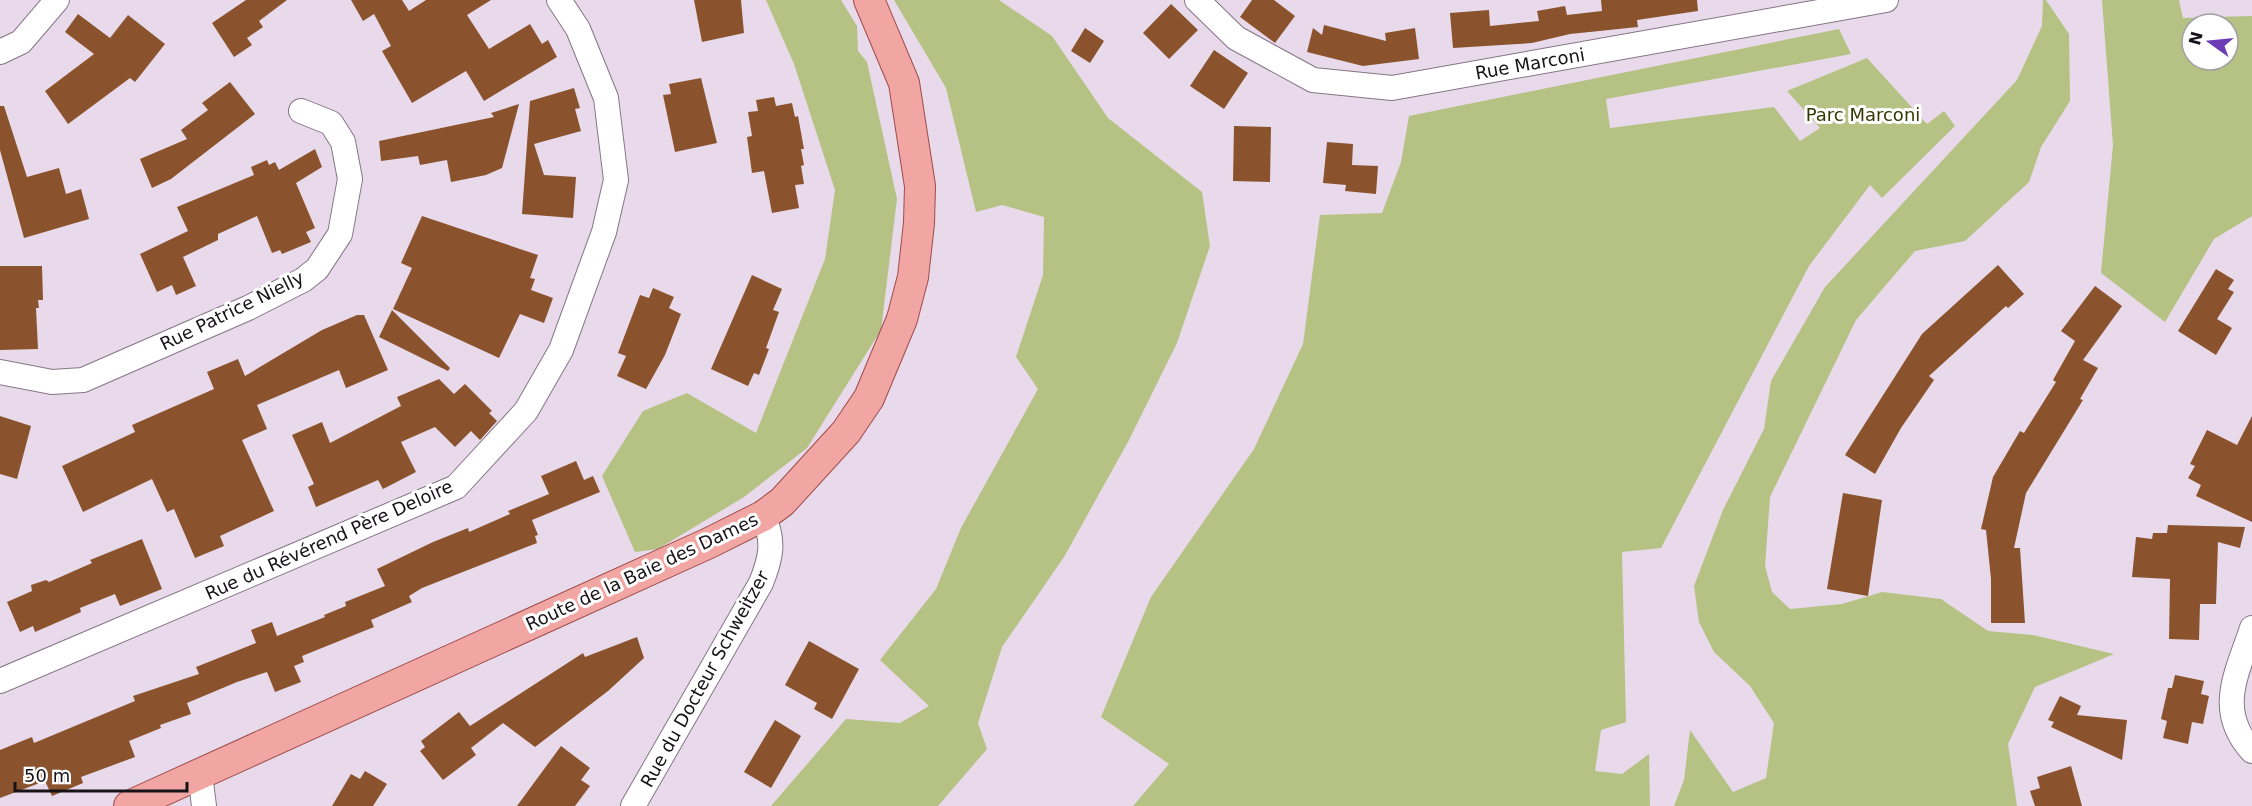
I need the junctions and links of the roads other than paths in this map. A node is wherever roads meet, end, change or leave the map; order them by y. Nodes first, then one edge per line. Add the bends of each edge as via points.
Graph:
1 (57, 0) edge
2 (559, 0) edge
3 (869, 0) edge
4 (1197, 0) edge
5 (1886, 0) edge
6 (0, 52) edge
7 (301, 111) dead end
8 (0, 372) edge
9 (763, 516) junction
10 (2252, 628) edge
11 (0, 681) edge
12 (2252, 751) edge
13 (200, 774) junction
14 (129, 806) edge
15 (204, 806) edge
16 (633, 806) edge

1 - 6 street via 21,42
2 - 11 street, Rue du Révérend Père Deloire via 578,29 606,98 616,180 604,232 561,350 526,411 456,487
3 - 9 main road, Route de la Baie des Dames via 906,95 920,186 913,277 902,319 869,398 846,432
4 - 5 street, Rue Marconi via 1236,38 1312,80 1392,88
7 - 8 street, Rue Patrice Nielly via 331,123 343,142 350,179 340,234 317,268 303,280 248,308 83,380 52,382
9 - 13 main road, Route de la Baie des Dames
9 - 16 street, Rue du Docteur Schweitzer via 772,549 761,583
10 - 12 street via 2230,710 2238,736
13 - 14 main road, Route de la Baie des Dames
13 - 15 street

